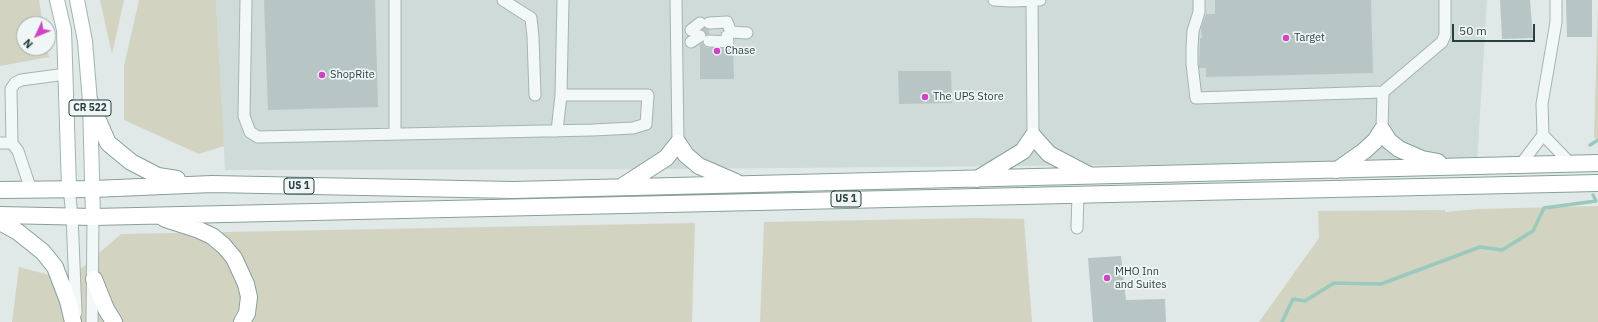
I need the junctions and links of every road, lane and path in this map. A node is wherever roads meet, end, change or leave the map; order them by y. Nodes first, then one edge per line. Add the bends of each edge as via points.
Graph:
1 (57, 0) edge
2 (77, 0) edge
3 (246, 0) edge
4 (395, 0) edge
5 (503, 0) edge
6 (563, 0) edge
7 (676, 0) edge
8 (994, 0) edge
9 (1032, 0) edge
10 (1040, 0) edge
11 (1198, 0) edge
12 (1445, 0) edge
13 (1556, 0) edge
14 (729, 32) junction
15 (748, 33) dead end
16 (66, 74) junction
17 (1383, 92) junction
18 (535, 95) dead end
19 (561, 96) junction
20 (90, 102) junction
21 (1382, 130) junction
22 (557, 131) junction
23 (395, 133) junction
24 (1543, 134) junction
25 (1033, 136) junction
26 (0, 143) edge
27 (12, 143) junction
28 (678, 144) junction
29 (1570, 163) junction
30 (1598, 163) edge
31 (1521, 164) junction
32 (1464, 167) junction
33 (1337, 170) junction
34 (1091, 176) junction
35 (977, 179) junction
36 (1594, 183) edge
37 (212, 184) junction
38 (742, 185) junction
39 (69, 188) junction
40 (620, 188) junction
41 (93, 189) junction
42 (0, 190) edge
43 (31, 190) junction
44 (1078, 194) junction
45 (0, 215) edge
46 (150, 215) junction
47 (72, 216) junction
48 (93, 216) junction
49 (0, 222) edge
50 (1077, 228) dead end
51 (94, 279) junction
52 (73, 322) edge
53 (76, 322) edge
54 (92, 322) edge
55 (114, 322) edge
56 (242, 322) edge

1 - 16 main road, CR 522 via 64,30
2 - 20 main road, CR 522 via 86,41
3 - 23 street via 244,116 250,132 258,137
4 - 23 street
5 - 18 street via 531,18
6 - 19 street
7 - 28 street
8 - 9 street
9 - 10 street
9 - 25 street
11 - 17 street via 1199,12 1192,53 1196,98
12 - 17 street via 1445,35 1442,42
13 - 24 street via 1556,22 1542,104
14 - 14 street via 728,22 700,35 728,42
14 - 15 street
16 - 27 street via 15,83 11,89
16 - 39 main road, CR 522
17 - 21 street
19 - 22 street
19 - 22 street via 648,95 646,124 634,128
20 - 37 highway via 108,143 131,162 158,176
20 - 41 main road, CR 522
21 - 32 highway via 1399,149 1422,159
21 - 33 highway via 1370,146
22 - 23 street
24 - 29 street
24 - 31 street
25 - 34 highway via 1049,154
25 - 35 highway via 1023,151
26 - 27 street
27 - 43 street via 18,151
28 - 38 highway via 699,166
28 - 40 highway via 666,158
29 - 30 highway, US 1
29 - 31 highway, US 1
31 - 32 highway, US 1
32 - 33 highway, US 1
33 - 34 highway, US 1
34 - 35 highway, US 1
35 - 38 highway, US 1
36 - 44 highway, US 1
37 - 40 highway, US 1 via 514,190
37 - 41 highway, US 1
38 - 40 highway, US 1
39 - 41 highway, US 1
39 - 43 highway, US 1
39 - 47 street, CR 522
41 - 48 main road, CR 522
42 - 43 highway, US 1
44 - 46 highway, US 1
44 - 50 street
45 - 47 highway, US 1
46 - 48 highway, US 1
46 - 56 highway via 199,230 224,246 234,258 246,284 249,297 247,313
47 - 48 highway, US 1
47 - 53 street, CR 522
48 - 51 street, CR 522
49 - 52 highway via 18,232 43,252 55,267
51 - 54 street, CR 522
51 - 55 highway

